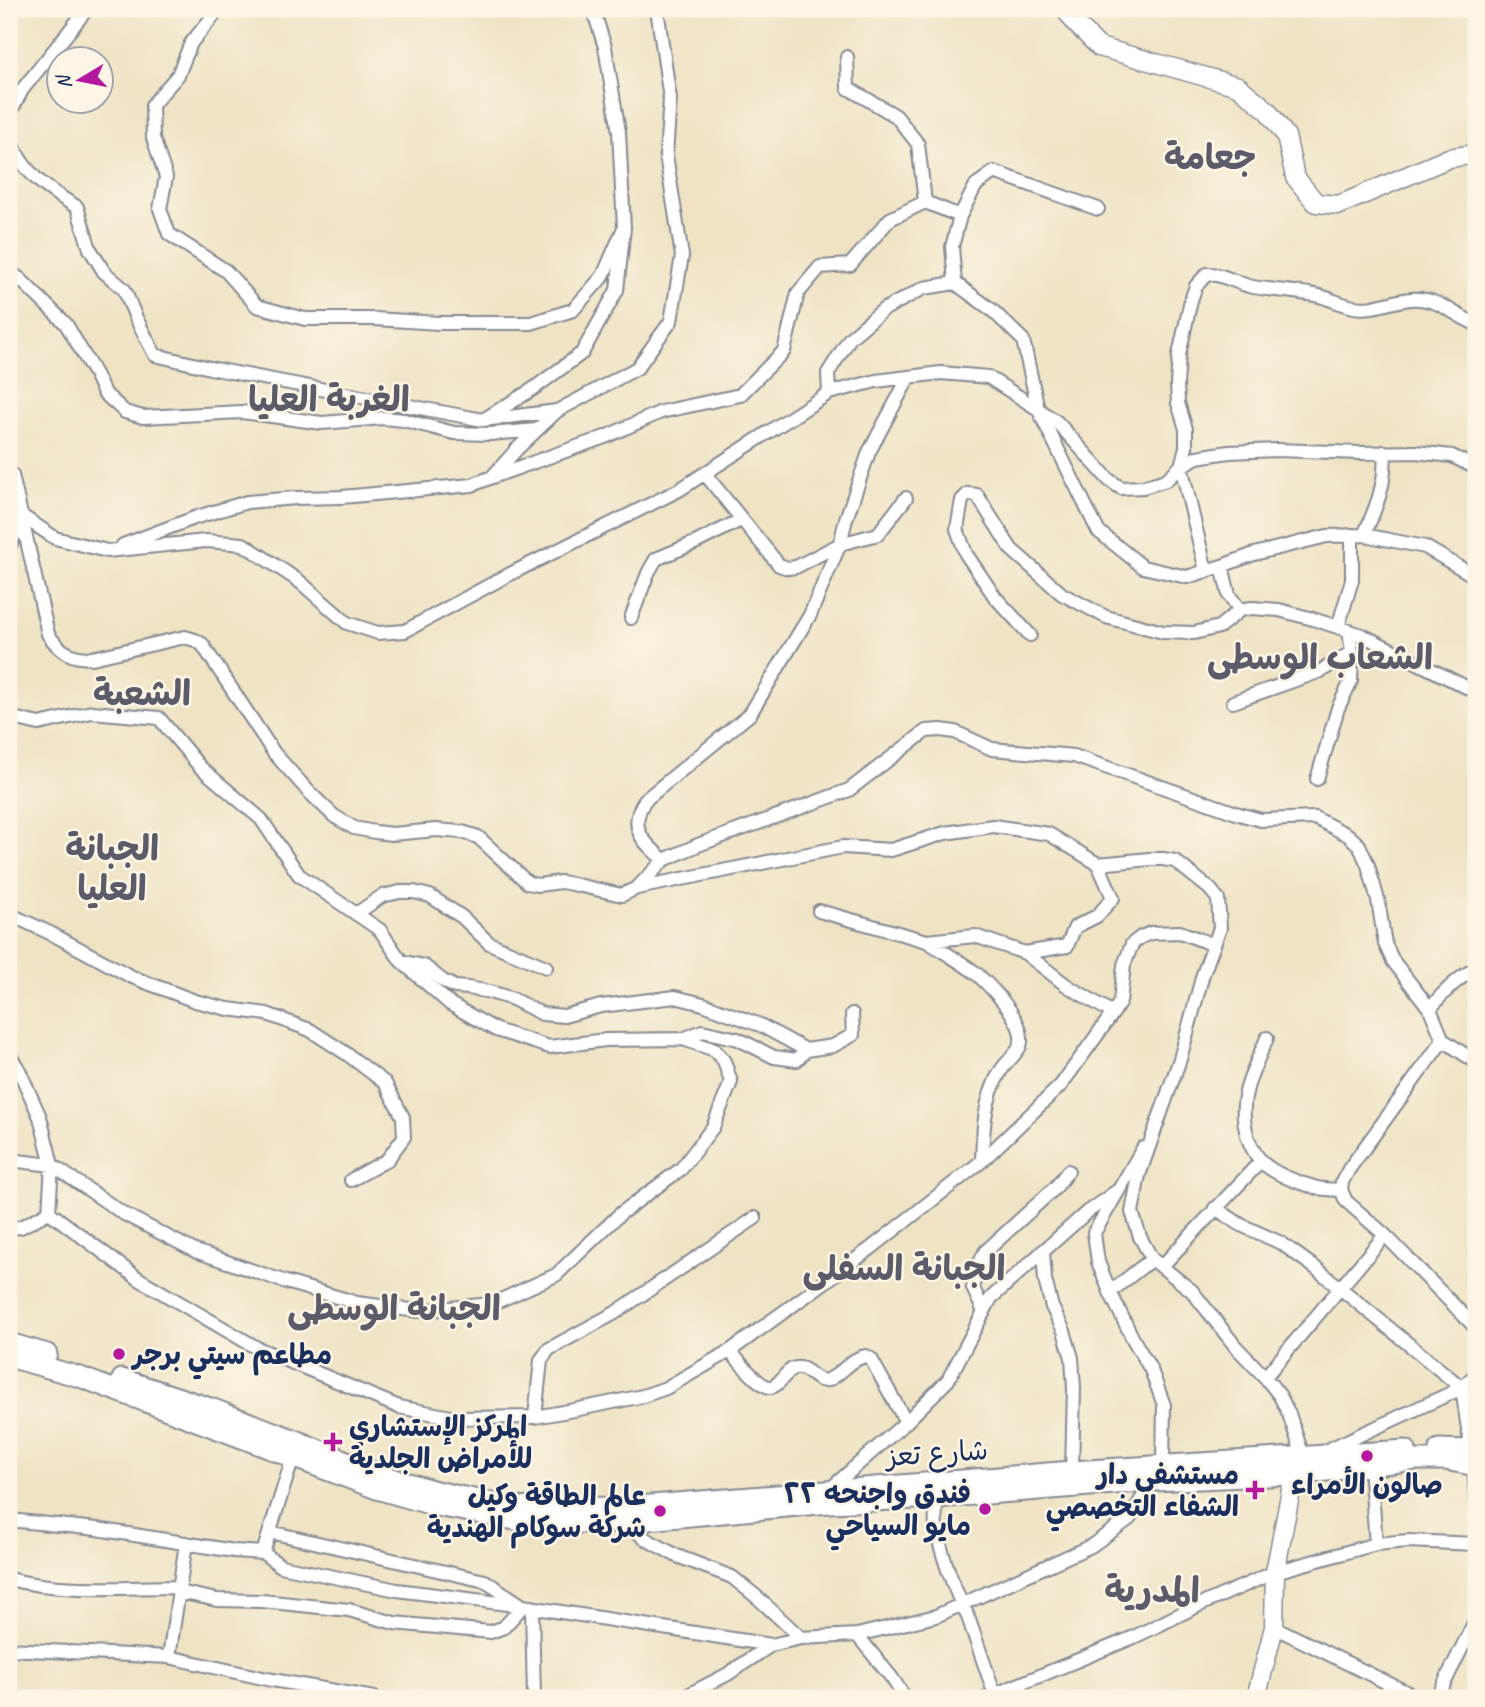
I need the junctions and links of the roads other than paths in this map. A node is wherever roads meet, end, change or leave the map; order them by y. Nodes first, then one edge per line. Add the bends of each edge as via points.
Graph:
1 (87, 9) edge
2 (219, 9) edge
3 (593, 9) edge
4 (657, 9) edge
5 (1065, 9) edge
6 (847, 57) dead end
7 (9, 115) edge
8 (9, 136) edge
9 (1476, 154) edge
10 (925, 202) junction
11 (1098, 209) dead end
12 (960, 216) junction
13 (624, 228) junction
14 (9, 272) edge
15 (955, 283) junction
16 (1476, 324) edge
17 (909, 377) junction
18 (829, 393) junction
19 (1038, 409) junction
20 (557, 411) junction
21 (483, 420) junction
22 (537, 430) junction
23 (1384, 452) junction
24 (1181, 466) junction
25 (1476, 468) edge
26 (9, 473) edge
27 (705, 474) junction
28 (492, 477) junction
29 (906, 498) dead end
30 (22, 516) junction
31 (741, 520) junction
32 (1358, 535) junction
33 (840, 544) junction
34 (9, 548) edge
35 (107, 551) junction
36 (1222, 566) junction
37 (1206, 571) junction
38 (1476, 579) edge
39 (1240, 610) junction
40 (631, 618) dead end
41 (1344, 629) junction
42 (1030, 635) dead end
43 (1352, 652) junction
44 (1476, 692) edge
45 (1233, 702) dead end
46 (9, 717) edge
47 (1317, 779) dead end
48 (664, 860) junction
49 (1097, 864) junction
50 (637, 888) junction
51 (819, 911) dead end
52 (9, 914) edge
53 (356, 914) junction
54 (927, 942) junction
55 (1214, 945) junction
56 (1025, 953) junction
57 (401, 961) junction
58 (546, 967) dead end
59 (1476, 968) edge
60 (1430, 1009) junction
61 (1113, 1013) junction
62 (852, 1014) dead end
63 (1267, 1038) dead end
64 (683, 1039) junction
65 (1443, 1040) junction
66 (806, 1050) junction
67 (9, 1054) edge
68 (1476, 1062) edge
69 (1155, 1129) junction
70 (9, 1160) edge
71 (982, 1161) junction
72 (1261, 1161) junction
73 (52, 1165) junction
74 (1068, 1171) dead end
75 (351, 1180) dead end
76 (1341, 1190) junction
77 (1116, 1191) junction
78 (1215, 1208) junction
79 (49, 1212) junction
80 (755, 1218) dead end
81 (9, 1228) edge
82 (1385, 1235) junction
83 (1043, 1251) junction
84 (1157, 1262) junction
85 (1340, 1289) junction
86 (1110, 1292) junction
87 (984, 1312) junction
88 (1476, 1328) edge
89 (9, 1343) edge
90 (730, 1352) junction
91 (9, 1357) edge
92 (1476, 1374) edge
93 (1265, 1377) junction
94 (1462, 1388) junction
95 (535, 1417) junction
96 (906, 1422) junction
97 (296, 1450) junction
98 (1475, 1458) edge
99 (1303, 1460) junction
100 (1370, 1466) junction
101 (1072, 1471) junction
102 (1158, 1473) junction
103 (830, 1496) junction
104 (936, 1498) junction
105 (1476, 1500) edge
106 (626, 1514) junction
107 (9, 1520) edge
108 (270, 1532) junction
109 (186, 1543) junction
110 (1376, 1544) junction
111 (1476, 1544) edge
112 (263, 1553) junction
113 (1275, 1572) junction
114 (9, 1579) edge
115 (179, 1589) junction
116 (961, 1604) junction
117 (527, 1606) junction
118 (1476, 1619) edge
119 (1273, 1627) junction
120 (857, 1635) junction
121 (801, 1638) junction
122 (771, 1645) junction
123 (9, 1649) edge
124 (169, 1657) junction
125 (992, 1697) edge
126 (374, 1698) edge
127 (534, 1698) edge
128 (682, 1698) edge
129 (905, 1698) edge
130 (1256, 1698) edge
131 (1418, 1698) edge
132 (1437, 1698) edge

1 - 7 street via 22,90
2 - 13 street via 191,43 178,75 152,105 153,138 166,177 160,209 169,234 226,271 257,306 305,319 531,323 573,310 603,276
3 - 13 street via 606,47 619,132
4 - 20 street via 670,99 666,155 682,256 671,321 637,368
5 - 9 main road via 1099,47 1238,86 1267,110 1286,136 1295,177 1316,203 1339,205 1450,158
6 - 10 street via 848,88 896,116 918,144
8 - 21 street via 37,181 78,207 90,249 104,272 124,289 155,355
10 - 12 street
10 - 28 street via 890,219 849,265 820,267 798,293 784,351 740,395 661,412
11 - 12 street via 994,172 976,185
12 - 15 street via 952,247
13 - 21 street via 617,290 582,353
14 - 22 street via 66,324 104,393 125,412 143,416 242,412 321,423 383,418 454,433
15 - 18 street via 925,288 883,310 850,338 828,373
15 - 19 street via 1023,340
16 - 24 street via 1415,298 1377,308 1353,307 1207,274 1191,300 1179,355 1178,403 1186,429
17 - 18 street via 876,380
17 - 19 street via 941,373 988,377
17 - 33 street via 869,452
18 - 27 street
19 - 24 street via 1057,422 1121,488 1166,480
19 - 37 street via 1098,531 1143,567 1187,577
20 - 21 street
20 - 22 street
22 - 28 street
23 - 24 street via 1228,452 1197,457
23 - 25 street via 1452,456
23 - 32 street via 1383,484
24 - 37 street
26 - 30 street
27 - 31 street
27 - 35 street via 405,631 378,634 346,623 299,581 243,544 206,541
28 - 35 street via 472,485 411,492 247,502
29 - 33 street via 878,534
30 - 34 street
30 - 35 street via 55,538
30 - 50 street via 48,634 54,642 68,654 92,658 185,637 195,639 274,753 334,816 354,828 375,832 436,830 478,837 528,883 577,884 622,895
31 - 33 street via 779,565 788,568
31 - 40 street via 656,559
32 - 36 street via 1327,536
32 - 38 street via 1425,547
32 - 41 street
33 - 48 street via 810,615 750,714 645,800 638,812 642,841
36 - 37 street
36 - 39 street via 1229,595
39 - 41 street via 1279,610
39 - 42 street via 1219,627 1194,633 1163,632 1106,617 1062,594 1011,549 977,495 968,494 962,500 957,529 965,554 995,597
41 - 43 street
41 - 44 street
43 - 45 street via 1321,671
43 - 47 street via 1351,681
46 - 53 street via 39,724 92,712 159,718 201,767 261,819 299,875
48 - 50 street
48 - 60 street via 849,790 926,731 955,732 992,749 1074,756 1261,820 1315,818 1348,835 1359,845 1368,865 1393,961
49 - 50 street via 1049,834 993,825 945,833 891,850 843,847
49 - 55 street via 1175,861 1218,899 1220,928
49 - 56 street via 1113,898 1097,916 1075,927 1067,946
51 - 54 street
52 - 75 street via 132,977 195,1001 267,1014 310,1030 385,1083 403,1117 404,1137 387,1160
53 - 57 street via 380,930
53 - 58 street via 382,896 400,892 430,895 489,943
54 - 56 street via 975,936
54 - 71 street via 976,974 1008,1007 1022,1035 987,1104
55 - 61 street via 1181,932 1141,937 1132,944 1124,965 1120,1002
55 - 69 street
56 - 61 street
57 - 64 street via 450,1004 496,1030 548,1047 606,1040
57 - 66 street via 424,966 455,987 513,999 542,1014 564,1016 601,1006 675,997 760,1025
59 - 60 street
60 - 65 street
61 - 71 street via 1061,1086
62 - 66 street via 853,1035 834,1046
63 - 72 street via 1244,1107 1245,1127
64 - 66 street via 702,1031 738,1040 774,1057 797,1060
64 - 73 street via 715,1050 729,1072 731,1082 713,1127 681,1169 620,1213 556,1275 492,1304 418,1311 357,1303 286,1282 195,1251 124,1214
65 - 68 street
65 - 76 street via 1349,1169
67 - 73 street via 40,1117
69 - 77 street
69 - 84 street via 1132,1212 1140,1237
70 - 73 street
71 - 90 street
72 - 76 street via 1277,1173 1315,1188
72 - 78 street
73 - 79 street
74 - 87 street via 985,1252 973,1288
76 - 82 street via 1349,1205
77 - 83 street
77 - 86 street via 1094,1233 1098,1262
78 - 84 street
78 - 85 street via 1281,1243
79 - 81 street via 21,1227
79 - 95 street via 139,1279 257,1348 314,1373 399,1407 456,1418
80 - 95 street via 615,1313 549,1349 541,1360
82 - 85 street
82 - 88 street
83 - 87 street via 991,1298
83 - 101 street via 1052,1307 1072,1358
84 - 86 street
84 - 93 street via 1192,1291
85 - 93 street
85 - 94 street
86 - 102 street via 1152,1370 1164,1405
87 - 96 street via 948,1380
89 - 97 main road, شارع تعز via 213,1409
90 - 95 street via 643,1396
90 - 96 street via 770,1387 796,1368 823,1381 831,1379 866,1356
91 - 97 main road, شارع تعز
92 - 94 street
93 - 99 street via 1289,1414
94 - 98 street
94 - 99 street
96 - 103 street
97 - 106 main road, شارع تعز via 436,1491 511,1507
97 - 108 street
98 - 99 main road, شارع تعز via 1416,1449
98 - 100 main road, شارع تعز
98 - 105 street
99 - 100 main road, شارع تعز
99 - 102 main road, شارع تعز
99 - 113 main road
100 - 110 street
101 - 102 main road, شارع تعز
101 - 103 main road, شارع تعز
102 - 104 main road, شارع تعز
102 - 116 street via 1129,1519 1091,1546
103 - 104 main road, شارع تعز
103 - 106 main road, شارع تعز
104 - 116 street via 936,1527
106 - 121 street via 644,1538 732,1577
107 - 109 street
108 - 112 street
108 - 117 street via 485,1581
109 - 112 street
109 - 115 street
110 - 111 street
110 - 113 street
112 - 117 street via 281,1566 397,1590
113 - 119 main road
113 - 125 street
114 - 115 street via 67,1587
115 - 117 street via 217,1600 349,1611 394,1623 491,1632 504,1627
115 - 124 street
116 - 120 street via 936,1616
116 - 125 street
117 - 122 street
117 - 127 street
118 - 132 street
119 - 130 main road
119 - 131 street
120 - 121 street
120 - 129 street
121 - 122 street
122 - 128 street
123 - 124 street
124 - 126 street

